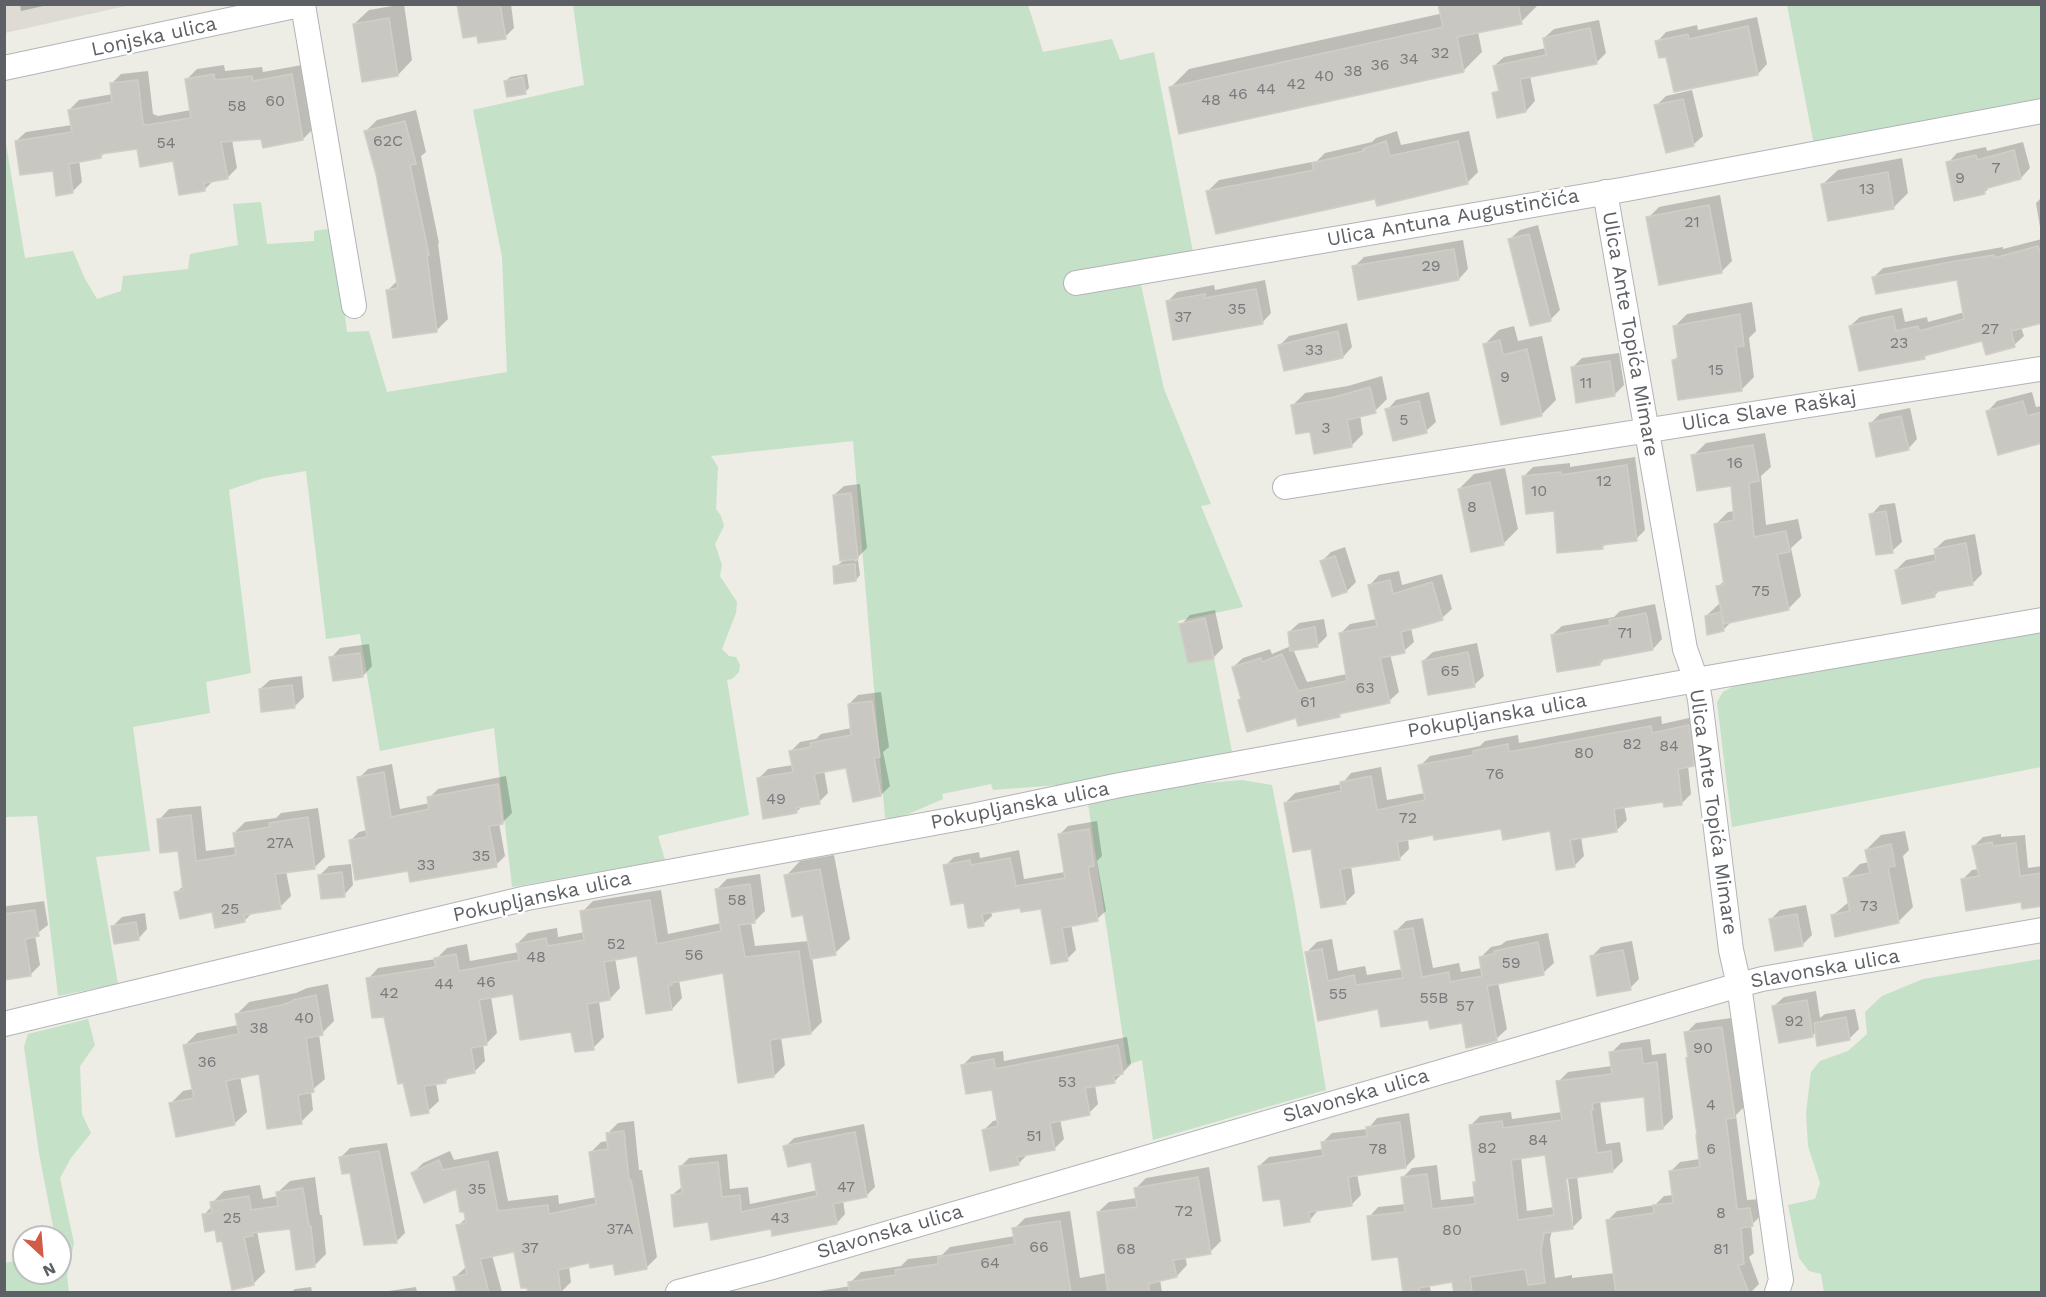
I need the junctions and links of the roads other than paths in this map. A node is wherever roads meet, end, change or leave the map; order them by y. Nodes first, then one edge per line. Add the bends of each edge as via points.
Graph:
1 (304, 4) edge
2 (4, 68) edge
3 (2042, 111) edge
4 (1605, 192) junction
5 (1076, 283) dead end
6 (354, 306) dead end
7 (2040, 369) edge
8 (1646, 430) junction
9 (1285, 487) dead end
10 (2042, 620) edge
11 (1696, 680) junction
12 (2042, 930) edge
13 (1738, 985) junction
14 (4, 1024) edge
15 (678, 1293) edge
16 (1777, 1293) edge

1 - 2 street, Lonjska ulica
1 - 6 street, Lonjska ulica
3 - 4 street, Ulica Antuna Augustinčića
4 - 5 street, Ulica Antuna Augustinčića
4 - 8 street, Ulica Ante Topića Mimare
7 - 8 street, Ulica Slave Raškaj
8 - 9 street, Ulica Slave Raškaj
8 - 11 street, Ulica Ante Topića Mimare via 1685,649
10 - 11 street, Pokupljanska ulica
11 - 13 street, Ulica Ante Topića Mimare
11 - 14 street, Pokupljanska ulica via 527,898
12 - 13 street, Slavonska ulica
13 - 15 street, Slavonska ulica
13 - 16 street, Ulica Ante Topića Mimare via 1781,1280

